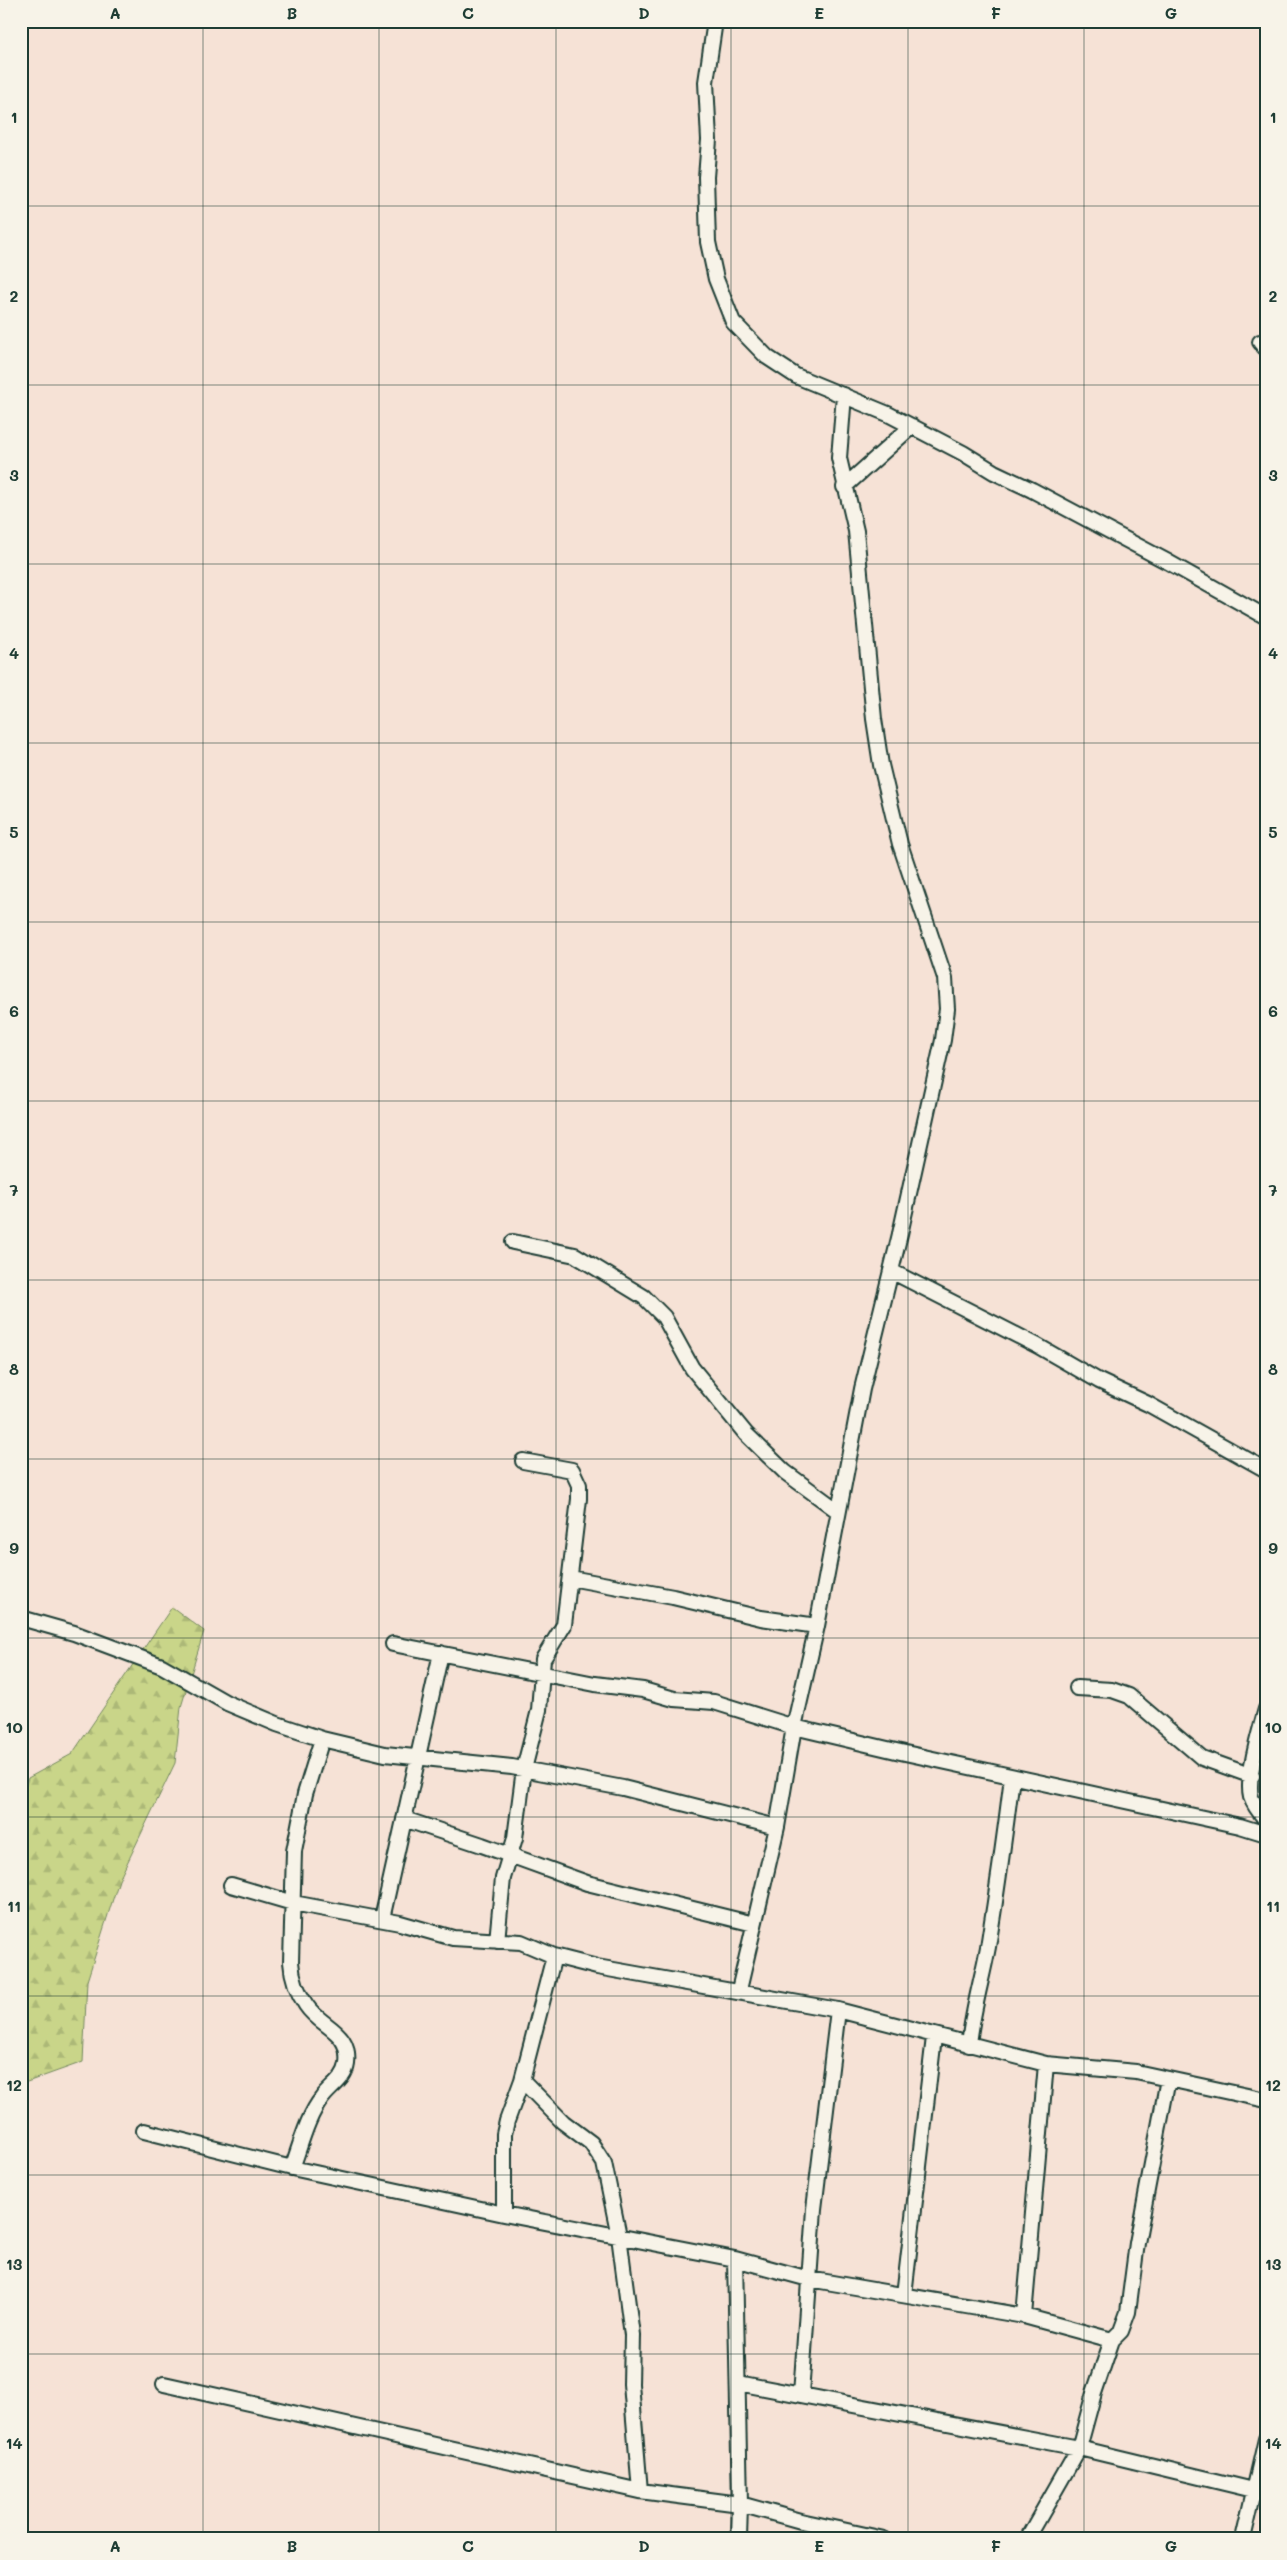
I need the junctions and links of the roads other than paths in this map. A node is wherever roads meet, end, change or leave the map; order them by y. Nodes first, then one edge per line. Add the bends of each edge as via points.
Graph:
1 (715, 21) edge
2 (844, 395) junction
3 (912, 426) junction
4 (844, 487) junction
5 (1266, 617) edge
6 (513, 1242) dead end
7 (891, 1271) junction
8 (523, 1461) dead end
9 (1266, 1470) edge
10 (838, 1511) junction
11 (570, 1578) junction
12 (21, 1618) edge
13 (817, 1626) junction
14 (393, 1644) dead end
15 (441, 1653) junction
16 (542, 1674) junction
17 (1077, 1688) dead end
18 (1266, 1709) edge
19 (794, 1727) junction
20 (322, 1739) junction
21 (418, 1758) junction
22 (524, 1770) junction
23 (1012, 1776) junction
24 (1252, 1776) junction
25 (404, 1819) junction
26 (1266, 1820) edge
27 (777, 1827) junction
28 (1266, 1834) edge
29 (511, 1855) junction
30 (231, 1885) dead end
31 (293, 1903) junction
32 (382, 1919) junction
33 (754, 1924) junction
34 (498, 1941) junction
35 (554, 1956) junction
36 (739, 1990) junction
37 (838, 2010) junction
38 (934, 2036) junction
39 (969, 2045) junction
40 (1046, 2064) junction
41 (1168, 2079) junction
42 (522, 2080) junction
43 (1266, 2100) edge
44 (144, 2132) dead end
45 (292, 2168) junction
46 (504, 2214) junction
47 (619, 2236) junction
48 (735, 2259) junction
49 (809, 2279) junction
50 (904, 2295) junction
51 (1024, 2316) junction
52 (1112, 2340) junction
53 (738, 2382) junction
54 (164, 2384) dead end
55 (801, 2395) junction
56 (1266, 2439) edge
57 (1079, 2448) junction
58 (640, 2491) junction
59 (1260, 2491) edge
60 (740, 2504) junction
61 (739, 2539) edge
62 (884, 2539) edge
63 (1027, 2539) edge
64 (1243, 2539) edge

1 - 2 street via 706,82 709,140 706,177 708,242 716,279 733,322 767,357 796,376
2 - 3 street
2 - 4 street via 839,458
3 - 4 street
3 - 5 street
4 - 7 street via 856,531 881,765 900,844 945,978 947,1009 943,1040
6 - 10 street via 575,1255 644,1297 664,1317 692,1368 746,1434 785,1472
7 - 9 street via 1148,1404
7 - 10 street via 862,1389
8 - 11 street via 572,1470 576,1476 579,1499
10 - 13 street
11 - 13 street via 673,1597 761,1618
11 - 16 street via 564,1625 547,1649
12 - 20 street via 82,1636 162,1666 226,1703
13 - 19 street
14 - 15 street
15 - 16 street
15 - 21 street
16 - 19 street via 714,1702
16 - 22 street via 539,1710
17 - 24 street via 1112,1690 1129,1696 1202,1758
18 - 24 street
19 - 23 street
19 - 27 street
20 - 21 street
20 - 31 street via 305,1794 294,1851
21 - 22 street
21 - 25 street
22 - 27 street via 623,1788
22 - 29 street
23 - 28 street
23 - 39 street via 1000,1874
24 - 26 street via 1252,1798
25 - 29 street
25 - 32 street
27 - 33 street
29 - 33 street via 587,1884
29 - 34 street via 504,1878
30 - 31 street
31 - 32 street
31 - 45 street via 292,1976 306,2005 347,2046 347,2066 312,2114
32 - 34 street via 453,1938
33 - 36 street
34 - 35 street via 521,1942
35 - 36 street via 636,1974
35 - 42 street
36 - 37 street
37 - 38 street
37 - 49 street via 814,2209
38 - 39 street
38 - 50 street
39 - 40 street
40 - 41 street via 1136,2072
40 - 51 street
41 - 43 street
41 - 52 street via 1137,2243 1128,2312 1121,2331
42 - 46 street via 504,2134
42 - 47 street via 563,2122 591,2143 604,2163
44 - 45 street
45 - 46 street
46 - 47 street
47 - 48 street
47 - 58 street via 632,2335 633,2422
48 - 49 street
48 - 53 street
49 - 50 street
49 - 55 street
50 - 51 street
51 - 52 street
52 - 57 street
53 - 55 street
53 - 60 street
54 - 58 street
55 - 57 street
56 - 59 street
57 - 59 street
57 - 63 street
58 - 60 street
59 - 64 street
60 - 61 street
60 - 62 street

